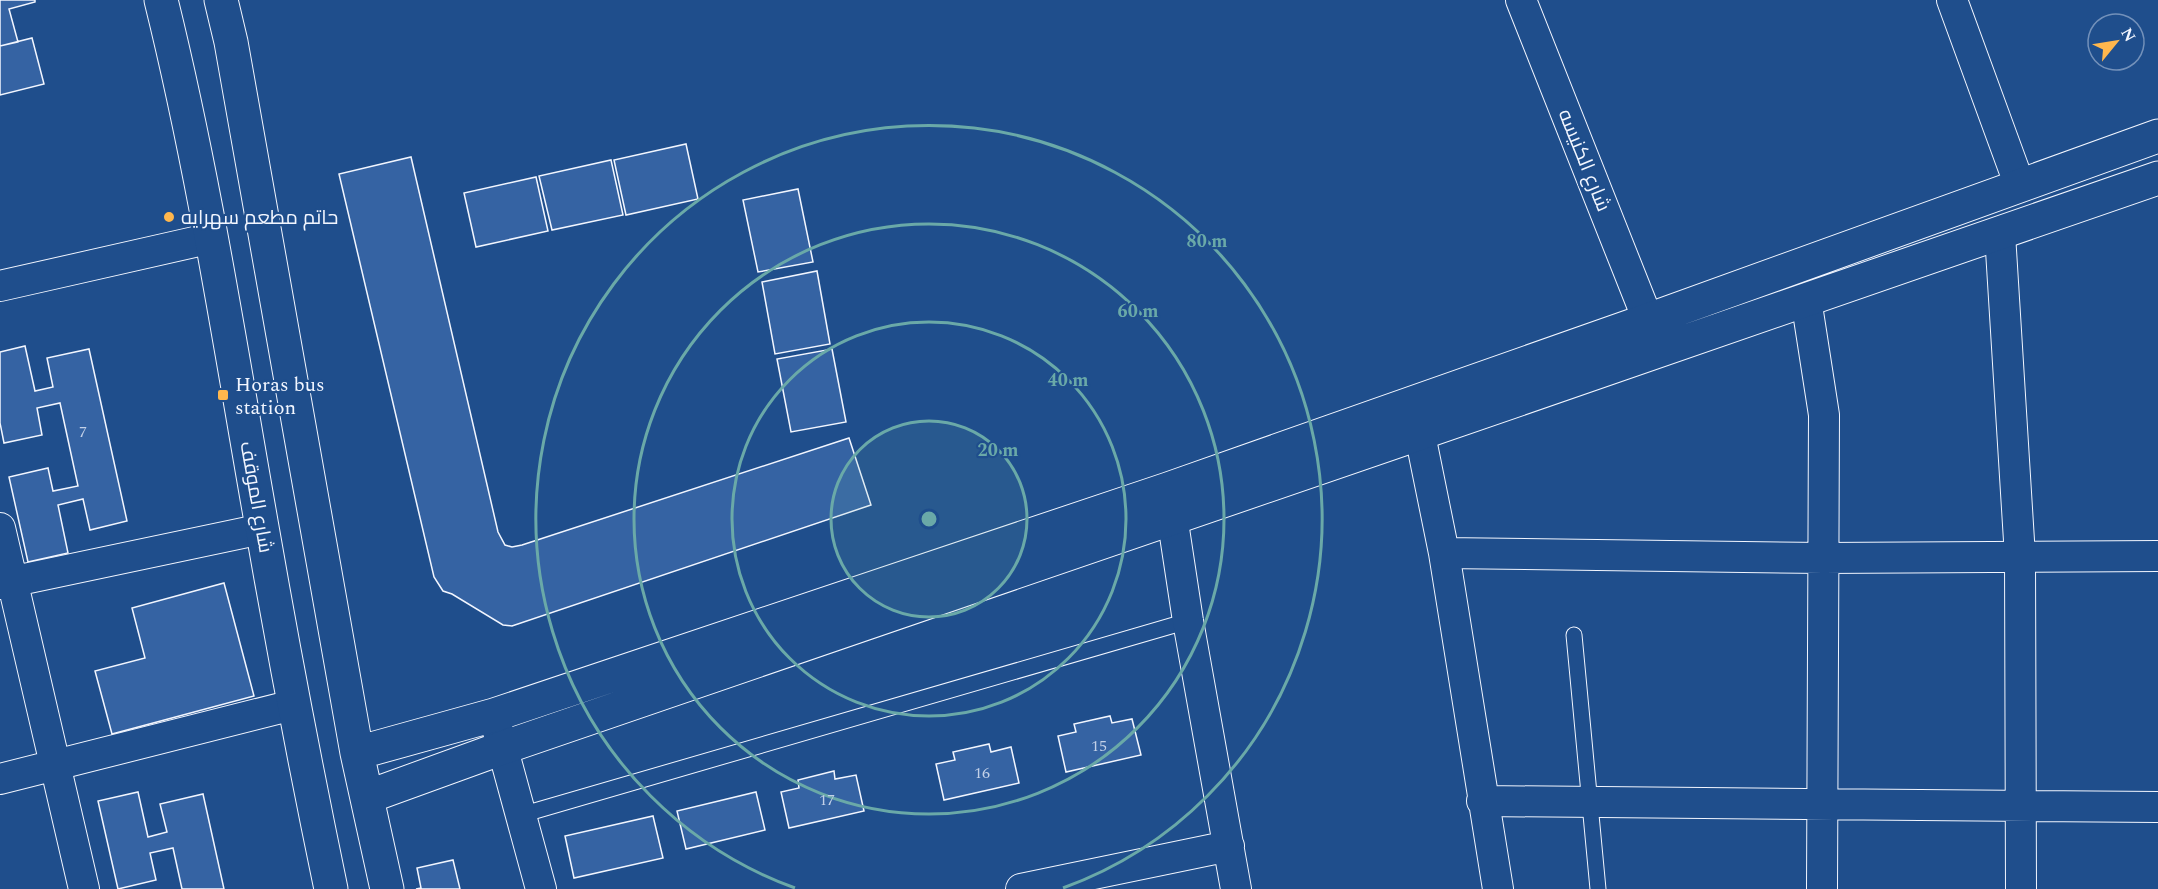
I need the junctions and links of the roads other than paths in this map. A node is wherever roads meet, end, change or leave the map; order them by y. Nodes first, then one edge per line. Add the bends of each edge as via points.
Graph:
1 (161, 0) edge
2 (221, 0) edge
3 (1521, 0) edge
4 (1952, 0) edge
5 (2158, 136) edge
6 (2158, 178) edge
7 (2020, 186) junction
8 (2000, 234) junction
9 (212, 238) junction
10 (0, 286) edge
11 (1806, 299) junction
12 (1648, 320) junction
13 (1418, 418) junction
14 (1170, 504) junction
15 (0, 528) edge
16 (262, 528) junction
17 (1444, 553) junction
18 (2158, 556) edge
19 (2020, 557) junction
20 (1823, 558) junction
21 (6, 583) edge
22 (1188, 621) junction
23 (1574, 635) dead end
24 (293, 705) junction
25 (494, 715) junction
26 (502, 748) junction
27 (357, 753) junction
28 (55, 765) junction
29 (0, 779) edge
30 (367, 797) junction
31 (1482, 801) junction
32 (1590, 803) junction
33 (1821, 805) junction
34 (2021, 806) junction
35 (2158, 807) edge
36 (521, 815) junction
37 (1229, 846) junction
38 (84, 889) edge
39 (330, 889) edge
40 (387, 889) edge
41 (541, 889) edge
42 (1021, 889) edge
43 (1236, 889) edge
44 (1498, 889) edge
45 (1598, 889) edge
46 (1822, 889) edge
47 (2021, 889) edge

1 - 9 street, شارع الموقف
2 - 27 street
3 - 12 street, شارع الكنيسه
4 - 7 street
5 - 7 street
6 - 8 street
7 - 12 street
8 - 11 street
8 - 19 street
9 - 10 street
9 - 16 street, شارع الموقف
11 - 13 street
11 - 20 street via 1824,415
12 - 13 street
13 - 14 street
13 - 17 street
14 - 22 street
14 - 25 street
14 - 26 street
15 - 21 street
16 - 21 street
16 - 24 street, شارع الموقف
17 - 20 street
17 - 31 street
18 - 19 street
19 - 20 street
19 - 34 street
20 - 33 street
21 - 28 street
22 - 36 lane
22 - 37 street
23 - 32 lane
24 - 28 street
24 - 39 street, شارع الموقف
25 - 26 street
25 - 27 street
26 - 30 street
26 - 36 street
27 - 30 street
28 - 29 street
28 - 38 street
30 - 40 street
31 - 32 street
31 - 44 street
32 - 33 street
32 - 45 lane
33 - 34 street
33 - 46 street
34 - 35 street
34 - 47 street
36 - 41 street
37 - 42 street
37 - 43 street

